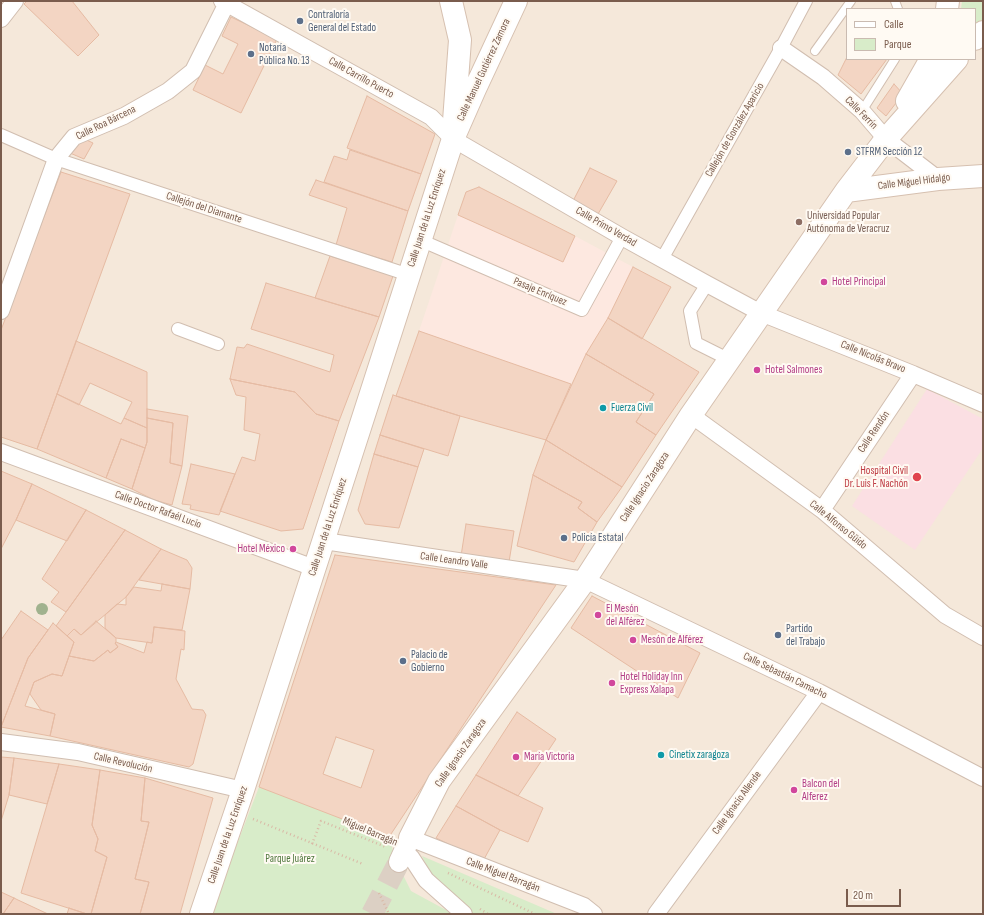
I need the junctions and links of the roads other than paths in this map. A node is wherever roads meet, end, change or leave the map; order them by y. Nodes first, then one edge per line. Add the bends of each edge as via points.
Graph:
1 (15, 1) edge
2 (451, 1) edge
3 (516, 1) edge
4 (806, 1) edge
5 (851, 1) edge
6 (224, 2) edge
7 (1, 19) edge
8 (781, 48) junction
9 (815, 51) dead end
10 (894, 60) edge
11 (930, 60) edge
12 (956, 60) edge
13 (862, 111) junction
14 (1, 135) edge
15 (453, 139) junction
16 (886, 139) junction
17 (56, 159) junction
18 (983, 176) edge
19 (938, 179) junction
20 (846, 191) junction
21 (622, 237) junction
22 (420, 240) junction
23 (662, 259) junction
24 (409, 275) junction
25 (707, 284) junction
26 (1, 312) edge
27 (761, 313) junction
28 (178, 329) dead end
29 (218, 344) dead end
30 (730, 360) junction
31 (913, 374) junction
32 (983, 404) edge
33 (691, 415) junction
34 (1, 452) edge
35 (822, 510) junction
36 (324, 541) junction
37 (314, 568) junction
38 (585, 580) junction
39 (983, 638) edge
40 (819, 692) junction
41 (1, 742) edge
42 (983, 778) edge
43 (243, 790) junction
44 (406, 853) junction
45 (201, 914) edge
46 (464, 914) edge
47 (594, 914) edge
48 (656, 914) edge

1 - 7 street
2 - 15 main road via 460,40
3 - 15 main road, Calle Manuel Gutiérrez Zamora
4 - 8 street, Callejón de González Aparicio
5 - 9 lane
6 - 15 street, Calle Carrillo Puerto via 431,117
6 - 17 street, Calle Roa Bárcena via 193,71 168,91 124,116 74,137
8 - 13 street, Calle Ferrín via 822,77
8 - 23 street, Callejón de González Aparicio
10 - 13 lane
11 - 16 main road, Calle Ignacio Zaragoza
12 - 16 main road, Calle Ignacio Zaragoza
13 - 16 street, Calle Ferrín
14 - 17 street, Callejón del Diamante
15 - 21 street, Calle Primo Verdad
15 - 22 main road, Calle Juan de la Luz Enríquez
16 - 19 street, Calle Ferrín
16 - 20 main road, Calle Ignacio Zaragoza
17 - 24 street, Callejón del Diamante
17 - 26 street, Calle Roa Bárcena
18 - 19 main road, Calle Miguel Hidalgo
19 - 20 main road, Calle Miguel Hidalgo
20 - 27 main road, Calle Ignacio Zaragoza
21 - 22 street, Pasaje Enríquez via 582,310
21 - 23 street, Calle Primo Verdad
22 - 24 main road, Calle Juan de la Luz Enríquez
23 - 25 street, Calle Primo Verdad
24 - 36 main road, Calle Juan de la Luz Enríquez
25 - 27 street, Calle Primo Verdad
25 - 30 street via 690,311 696,343
27 - 30 main road, Calle Ignacio Zaragoza
27 - 31 street, Calle Nicolás Bravo
28 - 29 street
30 - 33 main road, Calle Ignacio Zaragoza
31 - 32 street, Calle Nicolás Bravo
31 - 35 street, Calle Rendón
33 - 35 street, Calle Alfonso Güido
33 - 38 main road, Calle Ignacio Zaragoza
34 - 37 street, Calle Doctor Rafaél Lucio
35 - 39 street, Calle Alfonso Güido via 945,615
36 - 37 main road, Calle Juan de la Luz Enríquez
36 - 38 street, Calle Leandro Valle
37 - 43 main road, Calle Juan de la Luz Enríquez
38 - 40 street, Calle Sebastián Camacho
38 - 44 main road, Calle Ignacio Zaragoza via 439,782
40 - 42 street, Calle Sebastián Camacho
40 - 48 street, Calle Ignacio Allende
41 - 43 street, Calle Revolución via 78,752
43 - 45 main road, Calle Juan de la Luz Enríquez
44 - 46 street via 426,880
44 - 47 street, Calle Miguel Barragán via 584,906

